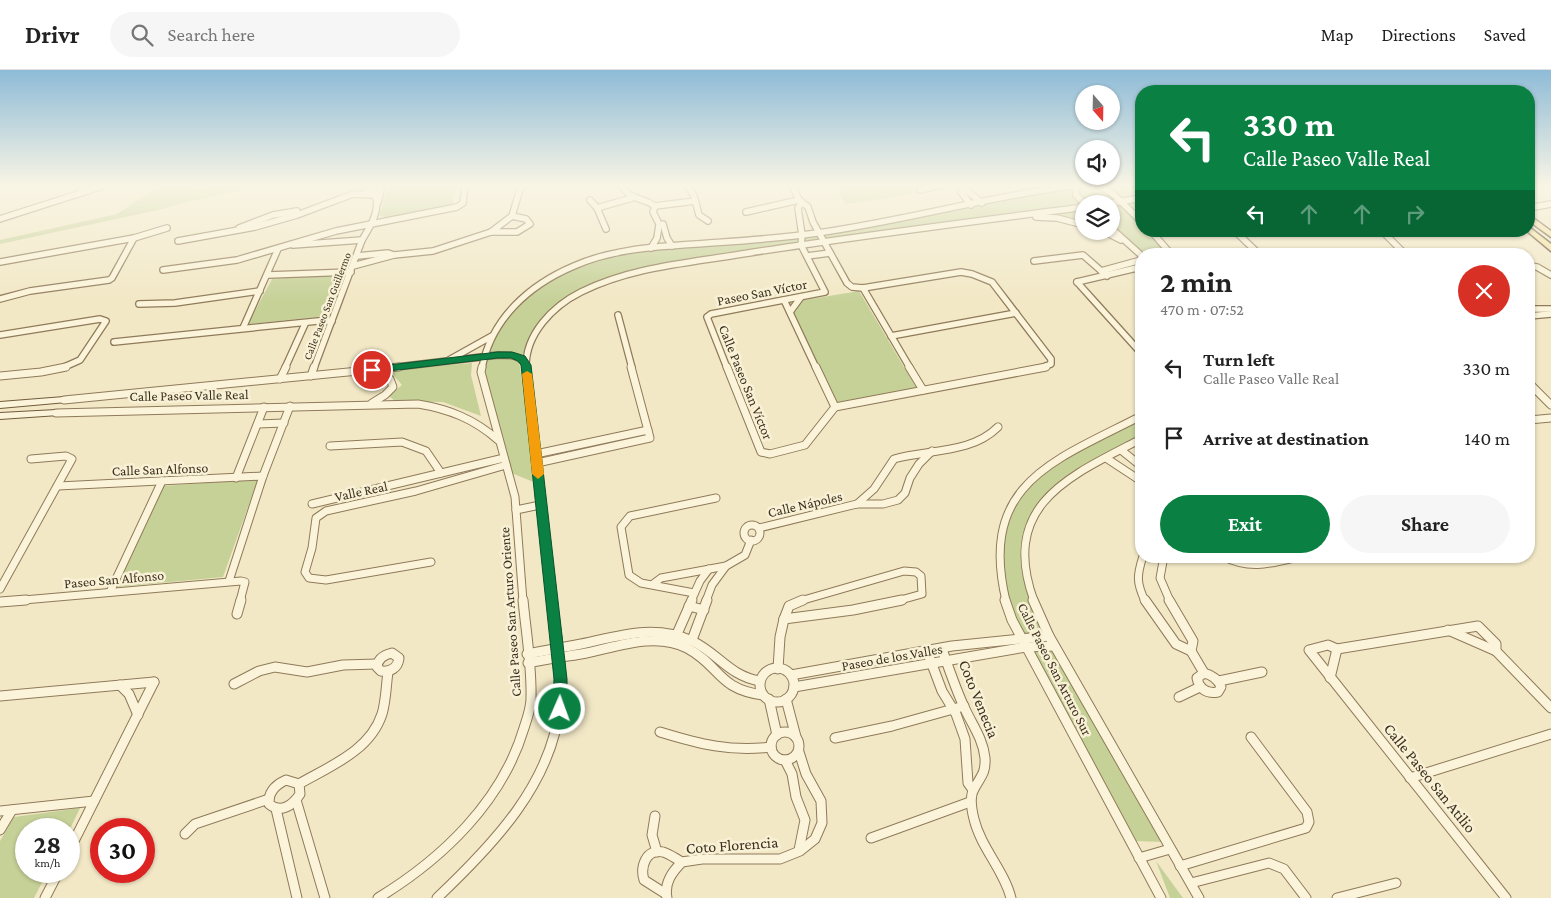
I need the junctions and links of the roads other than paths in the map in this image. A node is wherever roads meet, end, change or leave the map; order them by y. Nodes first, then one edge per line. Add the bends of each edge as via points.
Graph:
1 (372, 223) edge
2 (265, 224) edge
3 (369, 224) edge
4 (502, 224) edge
5 (530, 224) edge
6 (604, 224) edge
7 (800, 224) edge
8 (813, 224) edge
9 (873, 224) edge
10 (959, 224) edge
11 (1537, 224) edge
12 (661, 226) joint
13 (167, 228) dead end
14 (606, 229) dead end
15 (491, 232) junction
16 (818, 233) junction
17 (1535, 234) edge
18 (802, 235) junction
19 (1551, 235) edge
20 (1120, 236) edge
21 (1157, 237) edge
22 (1241, 237) edge
23 (1388, 237) edge
24 (134, 238) junction
25 (657, 238) junction
26 (667, 238) junction
27 (1120, 239) edge
28 (362, 240) junction
29 (178, 241) dead end
30 (824, 241) junction
31 (1130, 244) junction
32 (801, 245) junction
33 (285, 246) junction
34 (672, 246) junction
35 (651, 248) junction
36 (1166, 248) edge
37 (1253, 248) edge
38 (1399, 248) edge
39 (1551, 248) edge
40 (278, 249) junction
41 (1135, 249) edge
42 (830, 253) junction
43 (263, 254) junction
44 (394, 255) junction
45 (357, 256) junction
46 (807, 256) junction
47 (274, 259) junction
48 (1034, 261) dead end
49 (0, 262) edge
50 (1135, 262) edge
51 (353, 266) junction
52 (1535, 268) edge
53 (1135, 269) edge
54 (163, 270) dead end
55 (1101, 270) junction
56 (1535, 270) edge
57 (1545, 271) junction
58 (351, 272) junction
59 (1551, 274) edge
60 (268, 275) junction
61 (1107, 276) junction
62 (862, 288) junction
63 (260, 290) junction
64 (801, 297) junction
65 (3, 298) edge
66 (784, 300) junction
67 (139, 304) dead end
68 (0, 305) edge
69 (1535, 309) edge
70 (1551, 309) edge
71 (790, 312) junction
72 (1016, 313) junction
73 (1551, 314) edge
74 (618, 315) dead end
75 (1535, 315) edge
76 (707, 317) joint
77 (332, 321) junction
78 (305, 324) junction
79 (243, 328) junction
80 (0, 335) edge
81 (492, 336) junction
82 (891, 336) junction
83 (114, 342) dead end
84 (1135, 346) edge
85 (482, 358) junction
86 (445, 362) junction
87 (526, 365) junction
88 (372, 370) junction
89 (0, 376) edge
90 (311, 376) junction
91 (280, 379) junction
92 (1535, 389) edge
93 (923, 390) junction
94 (106, 397) junction
95 (59, 400) junction
96 (18, 403) junction
97 (369, 404) junction
98 (0, 405) edge
99 (1551, 405) edge
100 (290, 406) junction
101 (264, 407) junction
102 (835, 407) junction
103 (98, 410) junction
104 (51, 413) junction
105 (5, 416) edge
106 (1551, 418) edge
107 (1135, 419) edge
108 (1535, 419) edge
109 (284, 423) junction
110 (258, 424) junction
111 (998, 427) dead end
112 (648, 430) junction
113 (500, 441) junction
114 (1135, 442) edge
115 (589, 443) junction
116 (330, 446) dead end
117 (1121, 450) junction
118 (591, 451) junction
119 (932, 451) junction
120 (1106, 458) junction
121 (31, 459) dead end
122 (536, 459) junction
123 (505, 461) junction
124 (1135, 461) edge
125 (441, 473) junction
126 (263, 476) junction
127 (1135, 477) edge
128 (236, 478) junction
129 (162, 481) junction
130 (58, 486) junction
131 (716, 498) dead end
132 (312, 504) dead end
133 (857, 504) junction
134 (540, 505) junction
135 (516, 510) junction
136 (759, 528) junction
137 (751, 540) junction
138 (432, 562) dead end
139 (1141, 563) edge
140 (1163, 563) edge
141 (1233, 563) edge
142 (1273, 563) edge
143 (726, 566) junction
144 (709, 568) junction
145 (229, 581) junction
146 (653, 584) junction
147 (0, 589) edge
148 (110, 592) junction
149 (694, 593) junction
150 (0, 602) edge
151 (689, 606) junction
152 (704, 610) junction
153 (237, 614) dead end
154 (782, 619) junction
155 (1448, 630) junction
156 (677, 634) junction
157 (1049, 636) junction
158 (1020, 638) junction
159 (692, 640) junction
160 (1054, 646) junction
161 (1026, 648) junction
162 (942, 649) junction
163 (1337, 649) junction
164 (927, 651) junction
165 (1191, 651) junction
166 (1496, 651) junction
167 (557, 652) junction
168 (528, 659) junction
169 (947, 661) junction
170 (377, 664) junction
171 (932, 664) junction
172 (778, 669) junction
173 (388, 672) junction
174 (1262, 672) dead end
175 (1204, 673) junction
176 (791, 675) junction
177 (1330, 678) junction
178 (760, 681) junction
179 (1219, 681) junction
180 (234, 684) dead end
181 (120, 685) junction
182 (1200, 687) junction
183 (794, 688) junction
184 (0, 696) edge
185 (766, 697) junction
186 (1179, 697) dead end
187 (786, 699) junction
188 (964, 706) junction
189 (1551, 708) edge
190 (953, 709) junction
191 (138, 714) junction
192 (660, 732) dead end
193 (777, 734) junction
194 (1551, 734) edge
195 (796, 737) junction
196 (1251, 737) dead end
197 (835, 738) dead end
198 (771, 747) junction
199 (799, 752) junction
200 (785, 760) junction
201 (1410, 778) junction
202 (299, 784) junction
203 (973, 790) junction
204 (269, 800) junction
205 (296, 800) junction
206 (94, 801) junction
207 (970, 802) junction
208 (276, 809) junction
209 (12, 810) junction
210 (0, 811) edge
211 (655, 816) dead end
212 (80, 829) edge
213 (0, 830) edge
214 (186, 834) dead end
215 (871, 838) dead end
216 (1170, 849) junction
217 (799, 850) junction
218 (657, 852) junction
219 (1139, 858) junction
220 (682, 862) junction
221 (1180, 866) junction
222 (52, 883) edge
223 (1191, 883) junction
224 (1396, 883) dead end
225 (666, 896) edge
226 (45, 898) edge
227 (297, 898) edge
228 (325, 898) edge
229 (378, 898) edge
230 (437, 898) edge
231 (1011, 898) edge
232 (1161, 898) edge
233 (1199, 898) edge
234 (1306, 898) edge
235 (1337, 898) edge
236 (1506, 898) edge

1 - 28 street, Calle Paseo San Guillermo
2 - 29 street
3 - 33 street, Calle Paseo San Guillermo
4 - 15 street
5 - 15 street via 518,232
6 - 14 street
7 - 18 street
8 - 16 street
9 - 16 street
10 - 30 street
11 - 19 main road
12 - 25 street
12 - 26 street
13 - 24 street
15 - 44 street via 433,251
16 - 18 street
16 - 30 street
17 - 39 main road
18 - 32 street
18 - 34 street
20 - 31 street
21 - 36 street
22 - 37 street
23 - 38 street
24 - 49 street
24 - 65 street via 109,280
25 - 26 street
25 - 35 street
26 - 34 street
27 - 31 street
28 - 33 street
28 - 45 street, Calle Paseo San Guillermo
30 - 32 street
30 - 42 street
31 - 41 street
32 - 46 street
32 - 87 street via 643,270 608,280 564,302 547,316 532,338
33 - 40 street, Calle Paseo San Guillermo
34 - 35 street
35 - 81 street via 610,254 557,274 516,301
40 - 43 street, Calle Paseo San Guillermo
40 - 47 street
42 - 46 street
42 - 62 street via 846,283
43 - 47 street
43 - 54 street, Calle Paseo San Guillermo via 213,265
44 - 45 street
44 - 51 street
45 - 51 street, Calle Paseo San Guillermo
46 - 64 street, Paseo San Víctor via 825,292
47 - 60 street
48 - 55 street via 1083,255
50 - 55 street
51 - 58 street, Calle Paseo San Guillermo
52 - 57 street
53 - 61 street
55 - 61 street
56 - 57 street
57 - 59 street
58 - 60 street
58 - 77 street, Calle Paseo San Guillermo
60 - 63 street
61 - 84 street via 1077,282
62 - 72 street via 961,272 992,282
62 - 82 street
63 - 67 street via 175,303
63 - 79 street
64 - 66 street, Paseo San Víctor
64 - 71 street
65 - 68 street
66 - 71 street
66 - 76 street, Paseo San Víctor
69 - 70 street
71 - 102 street
72 - 82 street
72 - 93 street via 1051,359 1051,364
73 - 75 street
74 - 112 street
76 - 102 street, Calle Paseo San Víctor via 761,452 770,454 805,445
77 - 78 street
77 - 90 street, Calle Paseo San Guillermo
78 - 79 street, Calle Paseo San Guillermo
78 - 91 street, Calle Paseo San Guillermo
79 - 83 street, Calle Paseo San Guillermo
80 - 89 street via 100,319 106,321 74,364
81 - 85 street
81 - 86 street
82 - 93 street
85 - 86 street, Calle Paseo Valle Real
85 - 87 street, Calle Paseo Valle Real via 512,355 522,358
85 - 113 street, Calle Paseo San Arturo Oriente via 480,372
86 - 88 street, Calle Paseo Valle Real
87 - 122 street
88 - 90 street, Calle Paseo Valle Real
88 - 97 street via 390,376 393,381 386,395
90 - 91 street, Calle Paseo Valle Real
91 - 94 street, Calle Paseo Valle Real
92 - 99 street
93 - 102 street
94 - 95 street, Calle Paseo Valle Real
94 - 103 street
95 - 96 street
95 - 104 street
96 - 98 street
96 - 105 street
97 - 100 street, Calle Paseo Valle Real
97 - 113 street, Calle Paseo Valle Real via 411,404 458,412
100 - 101 street, Calle Paseo Valle Real
100 - 109 street
101 - 103 street, Calle Paseo Valle Real
101 - 110 street
103 - 104 street, Calle Paseo Valle Real
104 - 105 street, Calle Paseo Valle Real
106 - 108 street
107 - 158 street, Calle Paseo San Arturo Sur via 1054,462 1024,487 1014,500 998,548 998,569 1006,606
109 - 110 street
109 - 126 street
110 - 128 street
111 - 119 street, Calle Nápoles via 994,433 978,441
112 - 115 street
112 - 118 street via 650,438
113 - 123 street, Calle Paseo San Arturo Oriente
114 - 117 street, Calle Paseo San Arturo Sur
115 - 118 street
115 - 122 street
116 - 125 street via 402,442 426,451
117 - 120 street, Calle Paseo San Arturo Sur
117 - 124 street
118 - 122 street
119 - 133 street, Calle Nápoles via 894,459 874,489
119 - 133 street, Calle Nápoles via 919,464 902,497 883,504
120 - 127 street
120 - 157 street, Calle Paseo San Arturo Sur via 1067,479 1052,492 1030,524 1024,549 1025,573 1033,602
121 - 130 street via 71,457 72,461
122 - 134 street
123 - 125 street
123 - 135 street, Calle Paseo San Arturo Oriente
123 - 138 street, Valle Real via 416,491 326,511 316,518 305,572 309,578 326,580
125 - 132 street
126 - 128 street, Calle San Alfonso
126 - 145 street
128 - 129 street, Calle San Alfonso
129 - 130 street, Calle San Alfonso
129 - 148 street
130 - 147 street
131 - 146 street via 630,516 624,521 621,527 629,575 641,584
133 - 136 street, Calle Nápoles
134 - 135 street
134 - 167 street
135 - 168 street, Calle Paseo San Arturo Oriente
136 - 137 street via 760,536
136 - 137 street via 752,526 744,530 743,535
137 - 143 street via 745,555
139 - 165 street via 1137,575 1148,606 1176,644
140 - 165 street via 1160,578 1192,642
141 - 142 street via 1260,566
143 - 144 street
143 - 152 street via 712,584
144 - 146 street via 661,578
144 - 149 street
145 - 148 street, Paseo San Alfonso
145 - 153 street via 246,582
146 - 149 street
148 - 150 street, Paseo San Alfonso
149 - 151 street
151 - 152 street
151 - 156 street
152 - 159 street
154 - 154 street via 821,615 922,594 921,576 904,571 802,600 789,606
154 - 172 street
155 - 163 street, Calle Paseo San Atilio
155 - 166 street, Calle Paseo San Atilio
155 - 166 street, Calle Paseo San Atilio via 1478,626 1496,644
156 - 159 street
156 - 167 street via 642,630
157 - 158 street, Paseo de los Valles
157 - 160 street, Calle Paseo San Arturo Sur
158 - 161 street, Calle Paseo San Arturo Sur
158 - 162 street, Paseo de los Valles
159 - 178 street via 734,673
160 - 161 street, Paseo de los Valles
160 - 216 street, Calle Paseo San Arturo Sur
161 - 169 street, Paseo de los Valles
161 - 219 street, Calle Paseo San Arturo Sur
162 - 164 street, Paseo de los Valles
162 - 169 street, Coto Venecia
163 - 177 street
163 - 177 street, Calle Paseo San Atilio via 1328,645 1309,650
164 - 171 street
164 - 176 street, Paseo de los Valles
165 - 175 street
166 - 189 street, Calle Paseo San Atilio
167 - 168 street
167 - 185 street via 664,641 693,652 734,690
167 - 230 street via 560,709 540,768 504,829 470,868
168 - 229 street, Calle Paseo San Arturo Oriente via 531,700 525,728 502,779 452,842
169 - 171 street, Paseo de los Valles
169 - 188 street, Coto Venecia
170 - 173 street via 381,671
170 - 173 street via 384,655 395,654 399,658 398,665
170 - 180 street via 343,665 307,672 275,667 260,670
171 - 183 street, Paseo de los Valles
171 - 190 street
172 - 176 street
172 - 178 street via 766,672
173 - 202 street via 382,714 374,734 355,752
174 - 179 street
175 - 179 street
175 - 182 street via 1197,678
176 - 183 street
177 - 201 street, Calle Paseo San Atilio
178 - 185 street via 760,691
179 - 182 street via 1218,692
181 - 184 street
181 - 191 street via 129,694
181 - 191 street via 154,682
182 - 186 street
183 - 187 street
185 - 187 street via 774,701
185 - 193 street
187 - 195 street
188 - 190 street
188 - 203 street, Coto Venecia via 985,757 984,776
190 - 197 street
190 - 203 street via 964,739 968,783
191 - 206 street
192 - 198 street via 721,749
193 - 195 street via 787,733
193 - 198 street
194 - 201 street
195 - 199 street
196 - 221 street via 1306,812 1309,822 1306,828
198 - 200 street via 775,756
199 - 200 street
199 - 217 street, Coto Florencia via 805,772 820,800 824,820 821,832
200 - 217 street via 805,820
201 - 236 street, Calle Paseo San Atilio
202 - 204 street via 292,780 281,782 272,790
202 - 205 street via 301,788
203 - 207 street, Coto Venecia
204 - 208 street
204 - 214 street via 195,824
205 - 208 street via 287,807
205 - 228 street
206 - 209 street
206 - 212 street
207 - 215 street
207 - 231 street via 980,835 1006,881
208 - 227 street
209 - 210 street
209 - 213 street
211 - 218 street via 652,835
216 - 219 street
216 - 221 street, Calle Paseo San Arturo Sur
217 - 220 street, Coto Florencia via 780,859
218 - 220 street
218 - 225 street via 646,858 642,875 648,884 661,889
219 - 232 street, Calle Paseo San Arturo Sur
220 - 225 street, Coto Florencia via 671,874
221 - 223 street, Calle Paseo San Arturo Sur
222 - 226 street
223 - 233 street, Calle Paseo San Arturo Sur
223 - 234 street via 1269,862 1284,869
224 - 235 street

